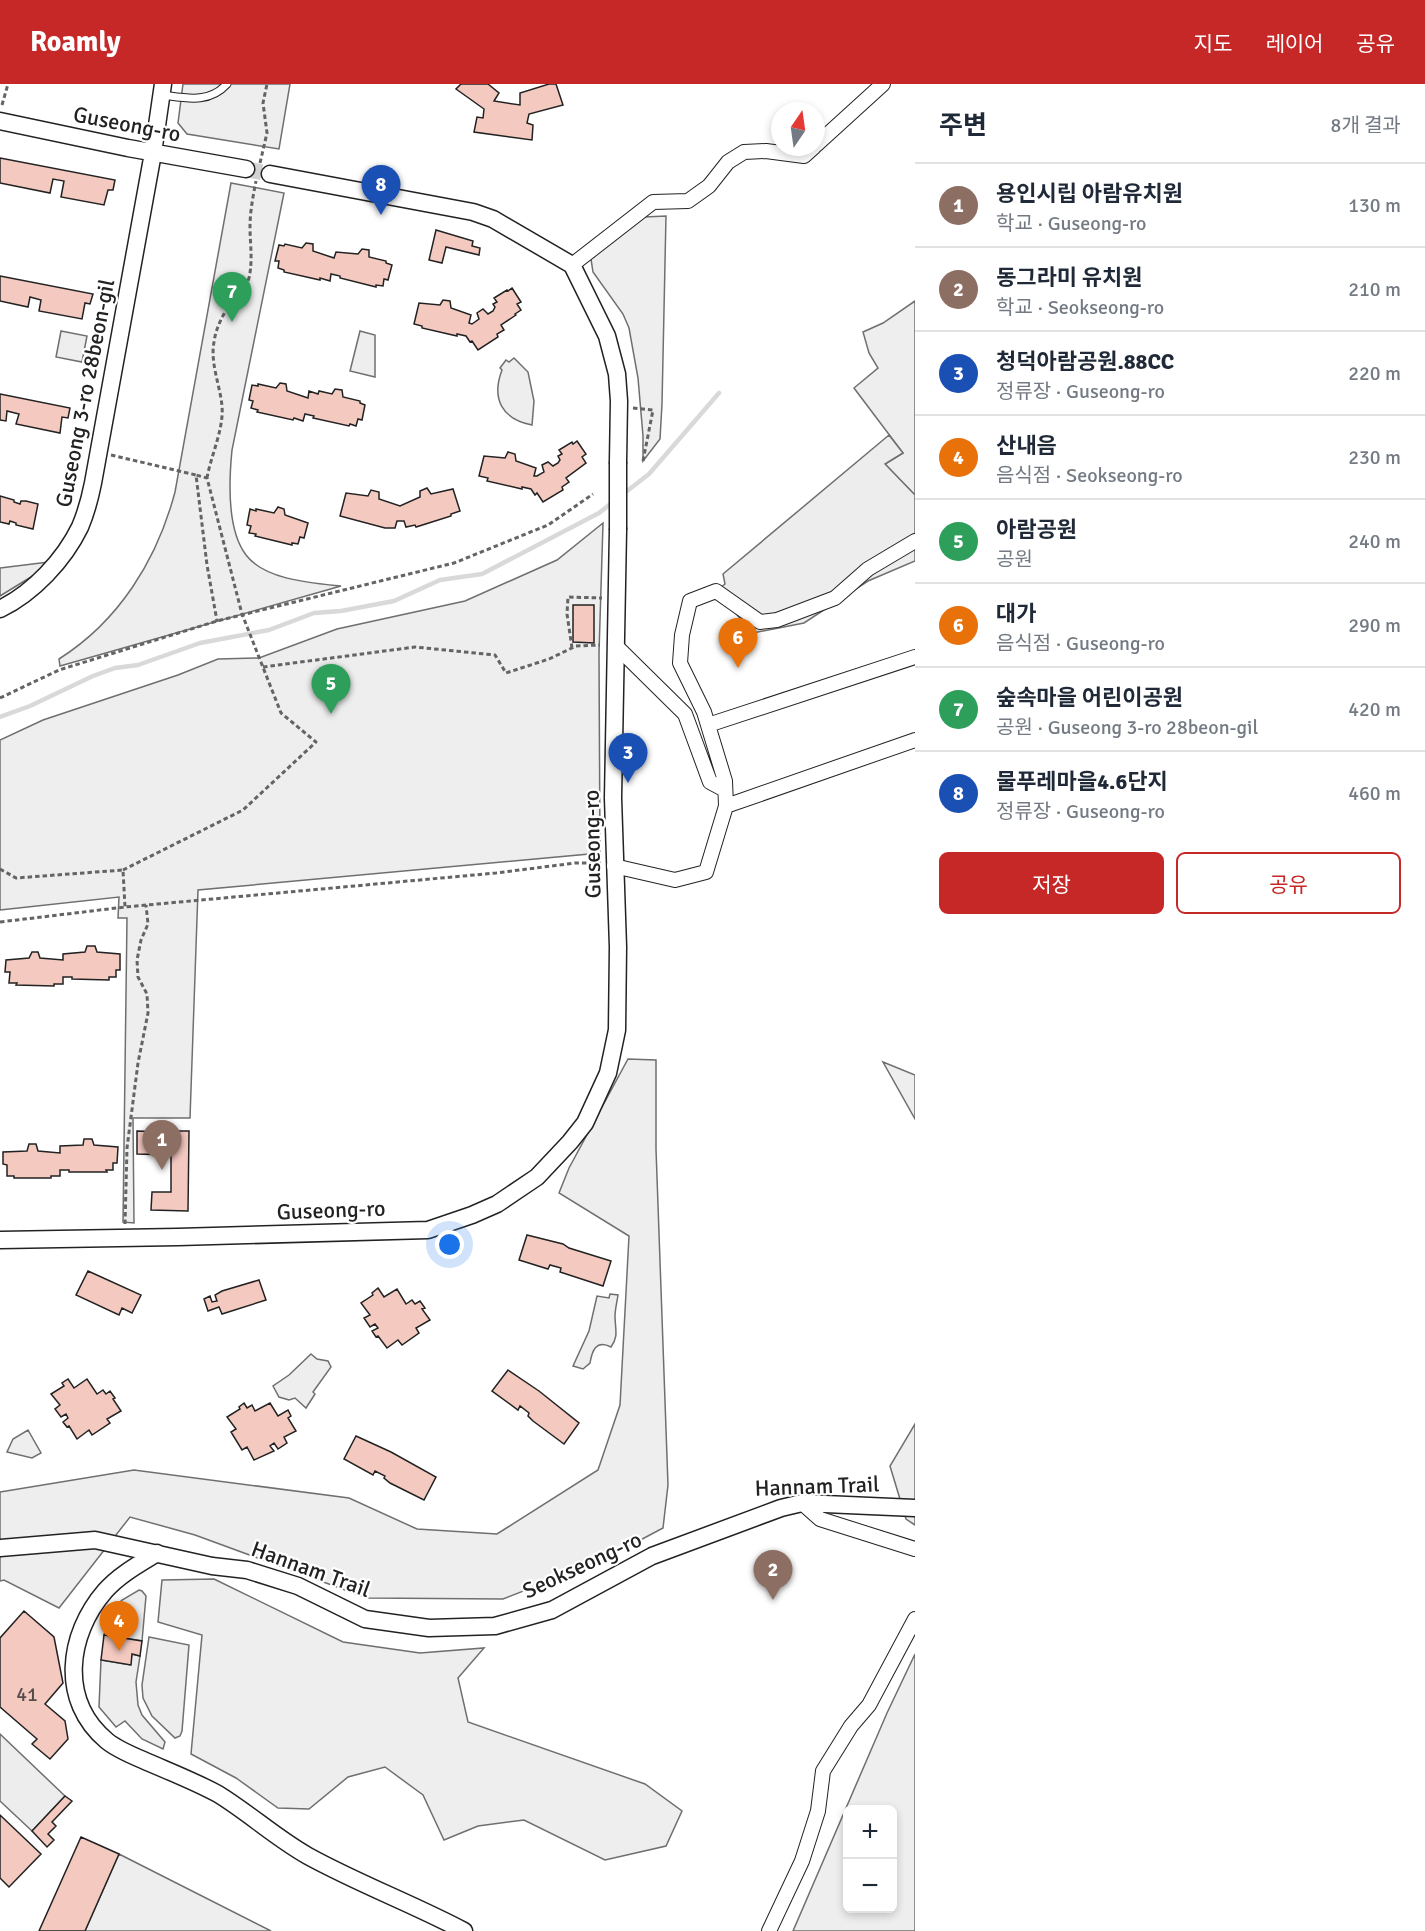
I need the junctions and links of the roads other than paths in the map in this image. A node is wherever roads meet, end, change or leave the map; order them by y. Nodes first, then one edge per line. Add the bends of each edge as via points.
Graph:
1 (227, 84) edge
2 (883, 84) edge
3 (163, 90) edge
4 (0, 121) edge
5 (825, 137) edge
6 (771, 152) edge
7 (153, 153) junction
8 (572, 265) junction
9 (915, 541) edge
10 (0, 609) edge
11 (615, 645) junction
12 (915, 657) edge
13 (708, 725) junction
14 (915, 740) edge
15 (725, 790) junction
16 (726, 806) junction
17 (614, 866) junction
18 (0, 1240) edge
19 (802, 1503) junction
20 (915, 1508) edge
21 (0, 1548) edge
22 (915, 1549) edge
23 (156, 1553) junction
24 (915, 1619) edge
25 (464, 1931) edge
26 (769, 1931) edge

1 - 3 lane via 208,98 194,99
2 - 5 street
3 - 7 street, Guseong 3-ro 28beon-gil
4 - 7 street, Guseong-ro
6 - 8 street via 744,152 728,162 709,186 688,201 653,202
7 - 8 street, Guseong-ro via 472,212 493,219
7 - 10 street, Guseong 3-ro 28beon-gil via 85,516 71,542 39,582
8 - 11 street, Guseong-ro, bridge via 607,336 617,374
9 - 13 street via 868,569 835,598 777,620 760,622 716,591 690,601 680,663
11 - 15 street via 685,714 710,782
11 - 17 street, Guseong-ro
12 - 13 street
13 - 15 street
14 - 16 street
15 - 16 street
16 - 17 street via 706,872 675,880
17 - 18 street, Guseong-ro via 617,1030 608,1073 585,1123 570,1142 537,1177 497,1204 429,1230
19 - 20 street, Seokseong-ro
19 - 22 street via 820,1519
19 - 23 street, Seokseong-ro via 652,1556 552,1610 495,1626 429,1628 365,1619 298,1586 247,1570
21 - 23 street, Seokseong-ro via 95,1540
23 - 25 street via 107,1589 82,1625 76,1642 74,1678 82,1713 91,1726 127,1753 218,1795 307,1855
24 - 26 street via 869,1705 823,1771 818,1811 802,1861

